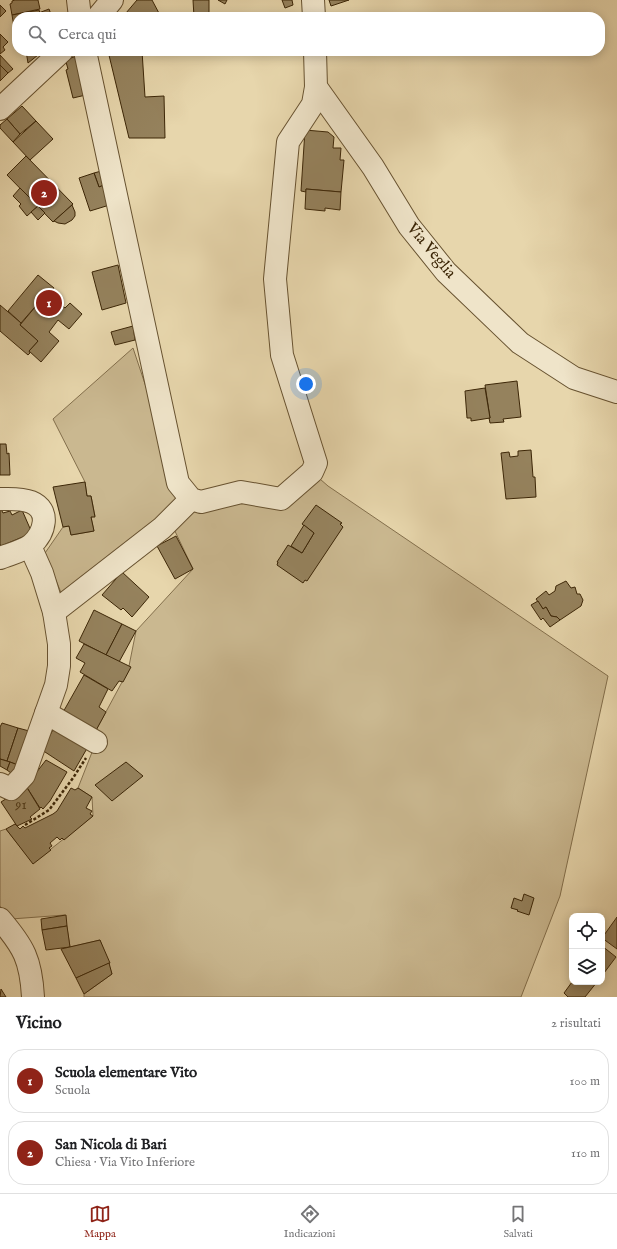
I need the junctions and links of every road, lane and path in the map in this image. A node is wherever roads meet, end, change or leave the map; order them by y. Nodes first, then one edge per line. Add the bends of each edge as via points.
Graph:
1 (78, 0) edge
2 (112, 0) edge
3 (313, 0) edge
4 (79, 12) edge
5 (102, 12) edge
6 (314, 12) edge
7 (57, 56) edge
8 (87, 56) edge
9 (315, 56) edge
10 (316, 87) junction
11 (0, 109) edge
12 (617, 392) edge
13 (0, 499) edge
14 (191, 499) junction
15 (30, 546) junction
16 (0, 558) edge
17 (54, 612) junction
18 (46, 713) junction
19 (96, 742) joint
20 (0, 784) edge
21 (25, 825) dead end
22 (0, 919) edge
23 (33, 997) edge

1 - 4 street
2 - 5 street
3 - 6 street
7 - 11 street
8 - 14 street via 178,483
9 - 10 street
10 - 12 street, Via Veglia via 373,167 409,226 446,272 520,343 574,378
10 - 14 street via 313,104 288,142 275,279 282,355 316,463 312,472 280,499 241,492 201,502
13 - 15 street via 20,499 32,502 40,509 44,528 40,537
14 - 17 street via 162,528
15 - 16 street
15 - 17 street via 42,573
17 - 18 street via 59,644 59,666 56,685
18 - 19 street
18 - 20 street via 24,775 11,789
19 - 21 path via 49,810
22 - 23 street via 24,951

